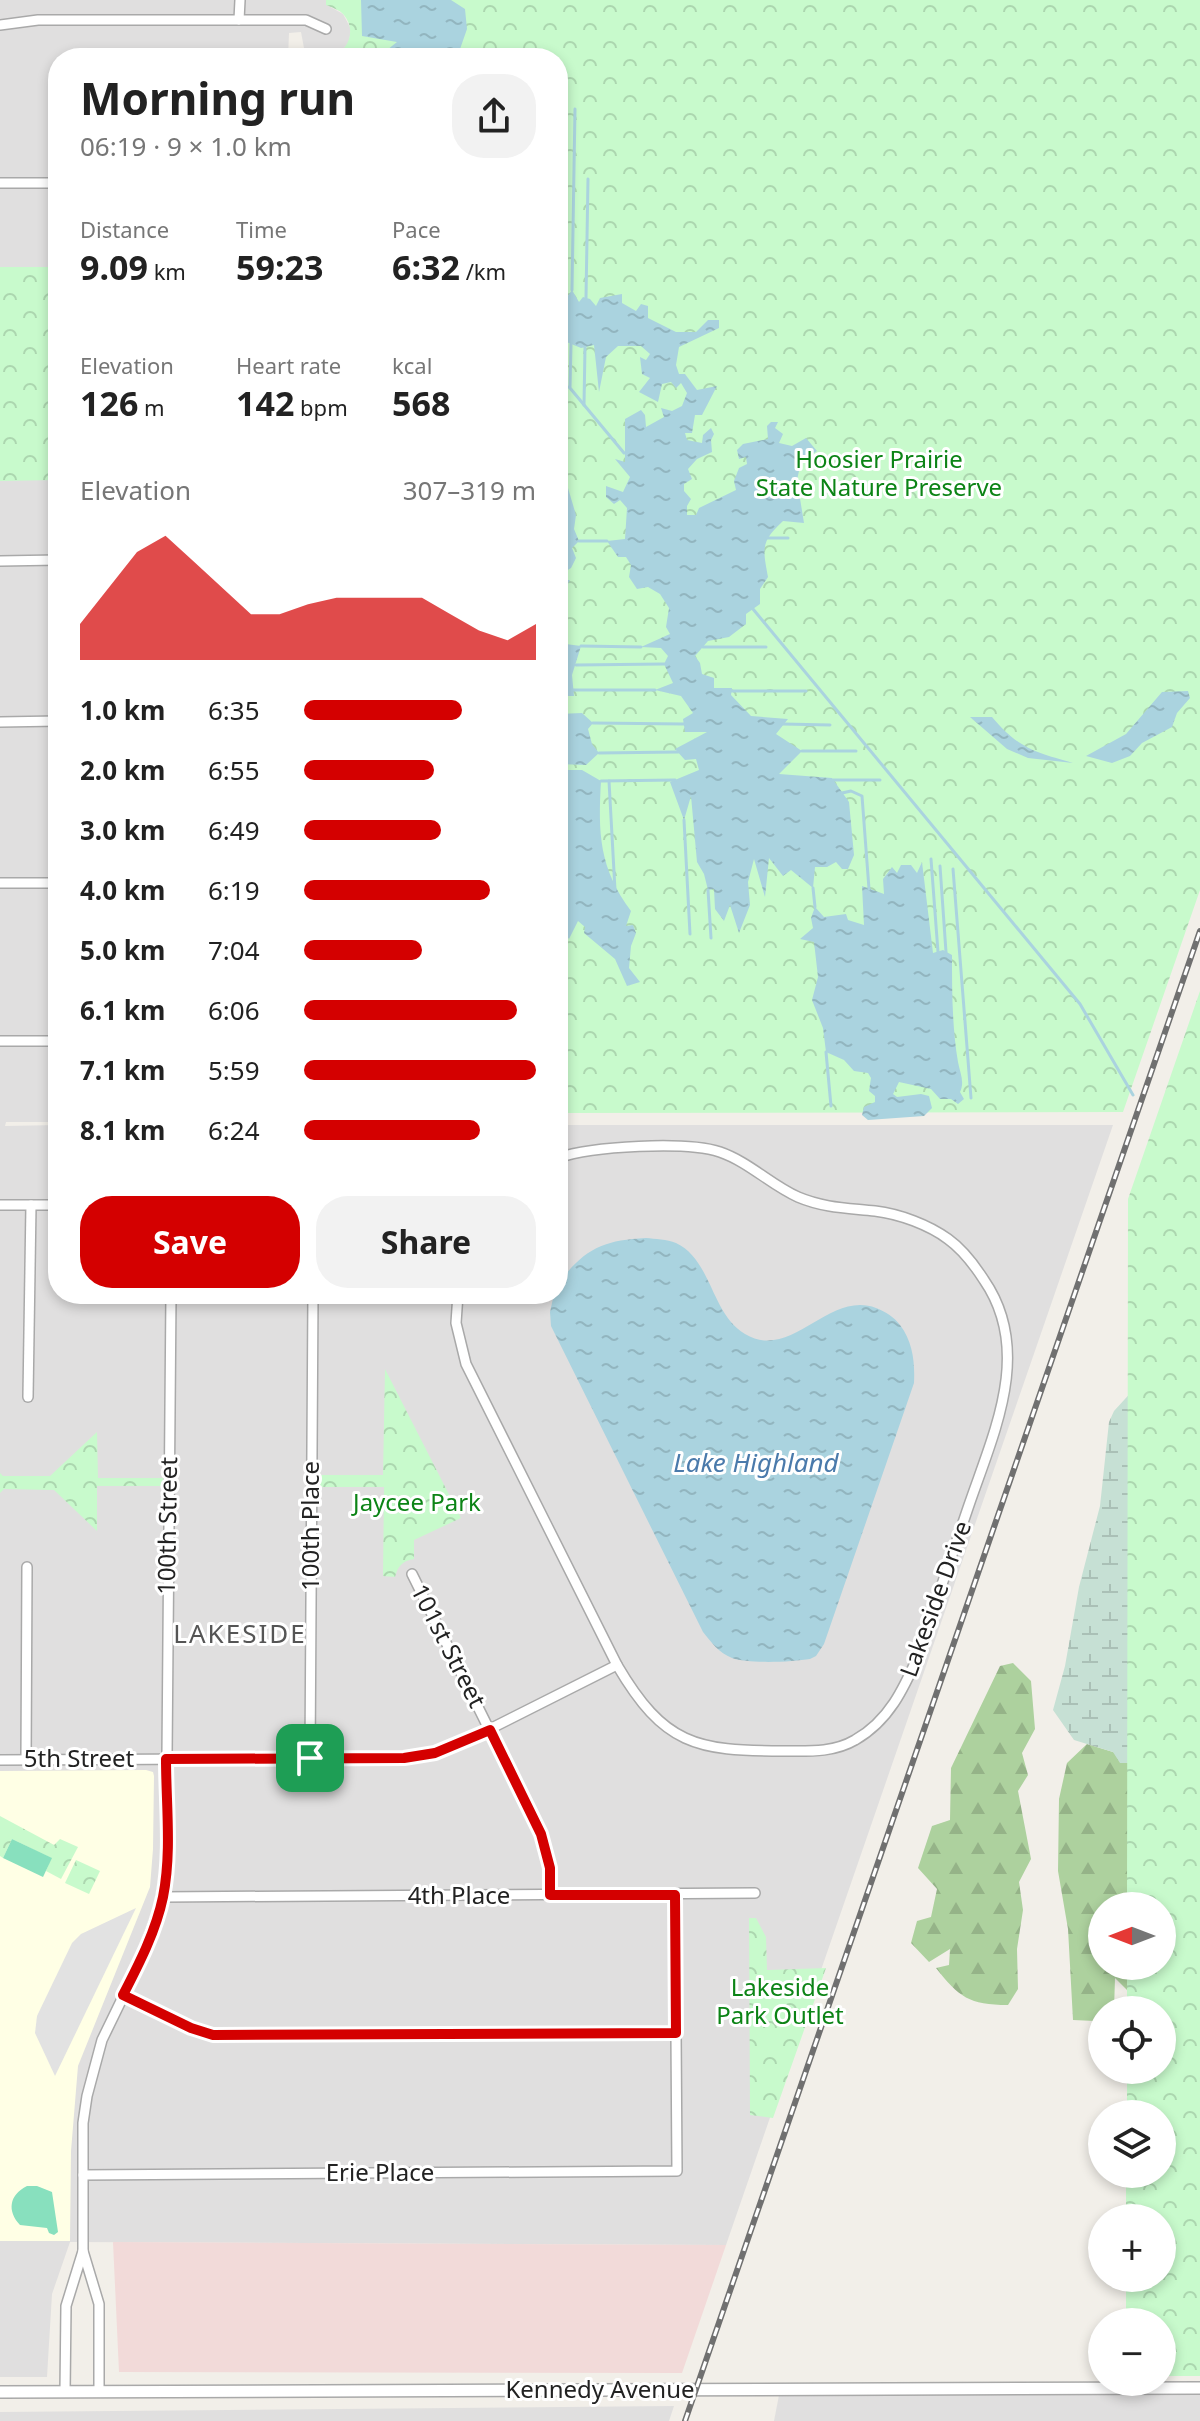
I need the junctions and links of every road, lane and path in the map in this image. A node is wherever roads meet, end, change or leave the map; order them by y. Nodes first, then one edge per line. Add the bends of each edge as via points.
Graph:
1 (240, 0) edge
2 (239, 20) junction
3 (0, 25) edge
4 (326, 29) dead end
5 (0, 183) edge
6 (48, 183) edge
7 (48, 560) edge
8 (0, 561) edge
9 (48, 721) edge
10 (0, 722) edge
11 (0, 883) edge
12 (48, 883) edge
13 (0, 1041) edge
14 (48, 1041) edge
15 (568, 1154) edge
16 (0, 1205) edge
17 (31, 1205) junction
18 (48, 1205) edge
19 (171, 1304) edge
20 (313, 1304) edge
21 (457, 1304) edge
22 (28, 1397) dead end
23 (27, 1567) dead end
24 (412, 1574) dead end
25 (617, 1665) junction
26 (490, 1730) junction
27 (310, 1758) junction
28 (166, 1759) junction
29 (0, 1760) edge
30 (26, 1760) junction
31 (755, 1893) dead end
32 (550, 1895) junction
33 (675, 1895) junction
34 (163, 1897) junction
35 (123, 1995) junction
36 (676, 2033) junction
37 (83, 2175) junction
38 (83, 2251) junction
39 (1200, 2388) edge
40 (99, 2391) junction
41 (0, 2392) edge
42 (65, 2392) junction

1 - 2 street
2 - 3 street via 38,20
2 - 4 street via 306,20
5 - 6 street
7 - 8 street
9 - 10 street
11 - 12 street
13 - 14 street
15 - 25 street, Lakeside Drive via 608,1147 693,1147 740,1161 818,1205 914,1221 949,1239 975,1266 997,1303 1008,1343 1008,1379 998,1420 919,1654 890,1710 874,1726 853,1742 824,1751 701,1746 680,1736 638,1700
16 - 17 street
17 - 18 street
17 - 22 street
19 - 28 street, 100th Street
20 - 27 street, 100th Place
21 - 25 street, Lakeside Drive via 456,1323 466,1364
23 - 30 street
24 - 26 street, 101st Street
25 - 26 street, 5th Street
26 - 27 street, 5th Street via 435,1753 404,1758
26 - 32 street, 101st Street via 541,1834
27 - 28 street, 5th Street
28 - 30 street, 5th Street
28 - 34 street, 100th Street
29 - 30 street, 5th Street
31 - 33 street, 4th Place
32 - 33 street, 4th Place
32 - 34 street, 4th Place
33 - 36 street
34 - 35 street, 100th Street
35 - 36 street via 213,2035
35 - 37 street, 100th Street via 93,2066 83,2123
36 - 37 street, Erie Place via 677,2171
37 - 38 street, 100th Street
38 - 40 street via 99,2304
38 - 42 street via 66,2306
39 - 40 street, Kennedy Avenue
40 - 42 street, Kennedy Avenue
41 - 42 street, Kennedy Avenue

